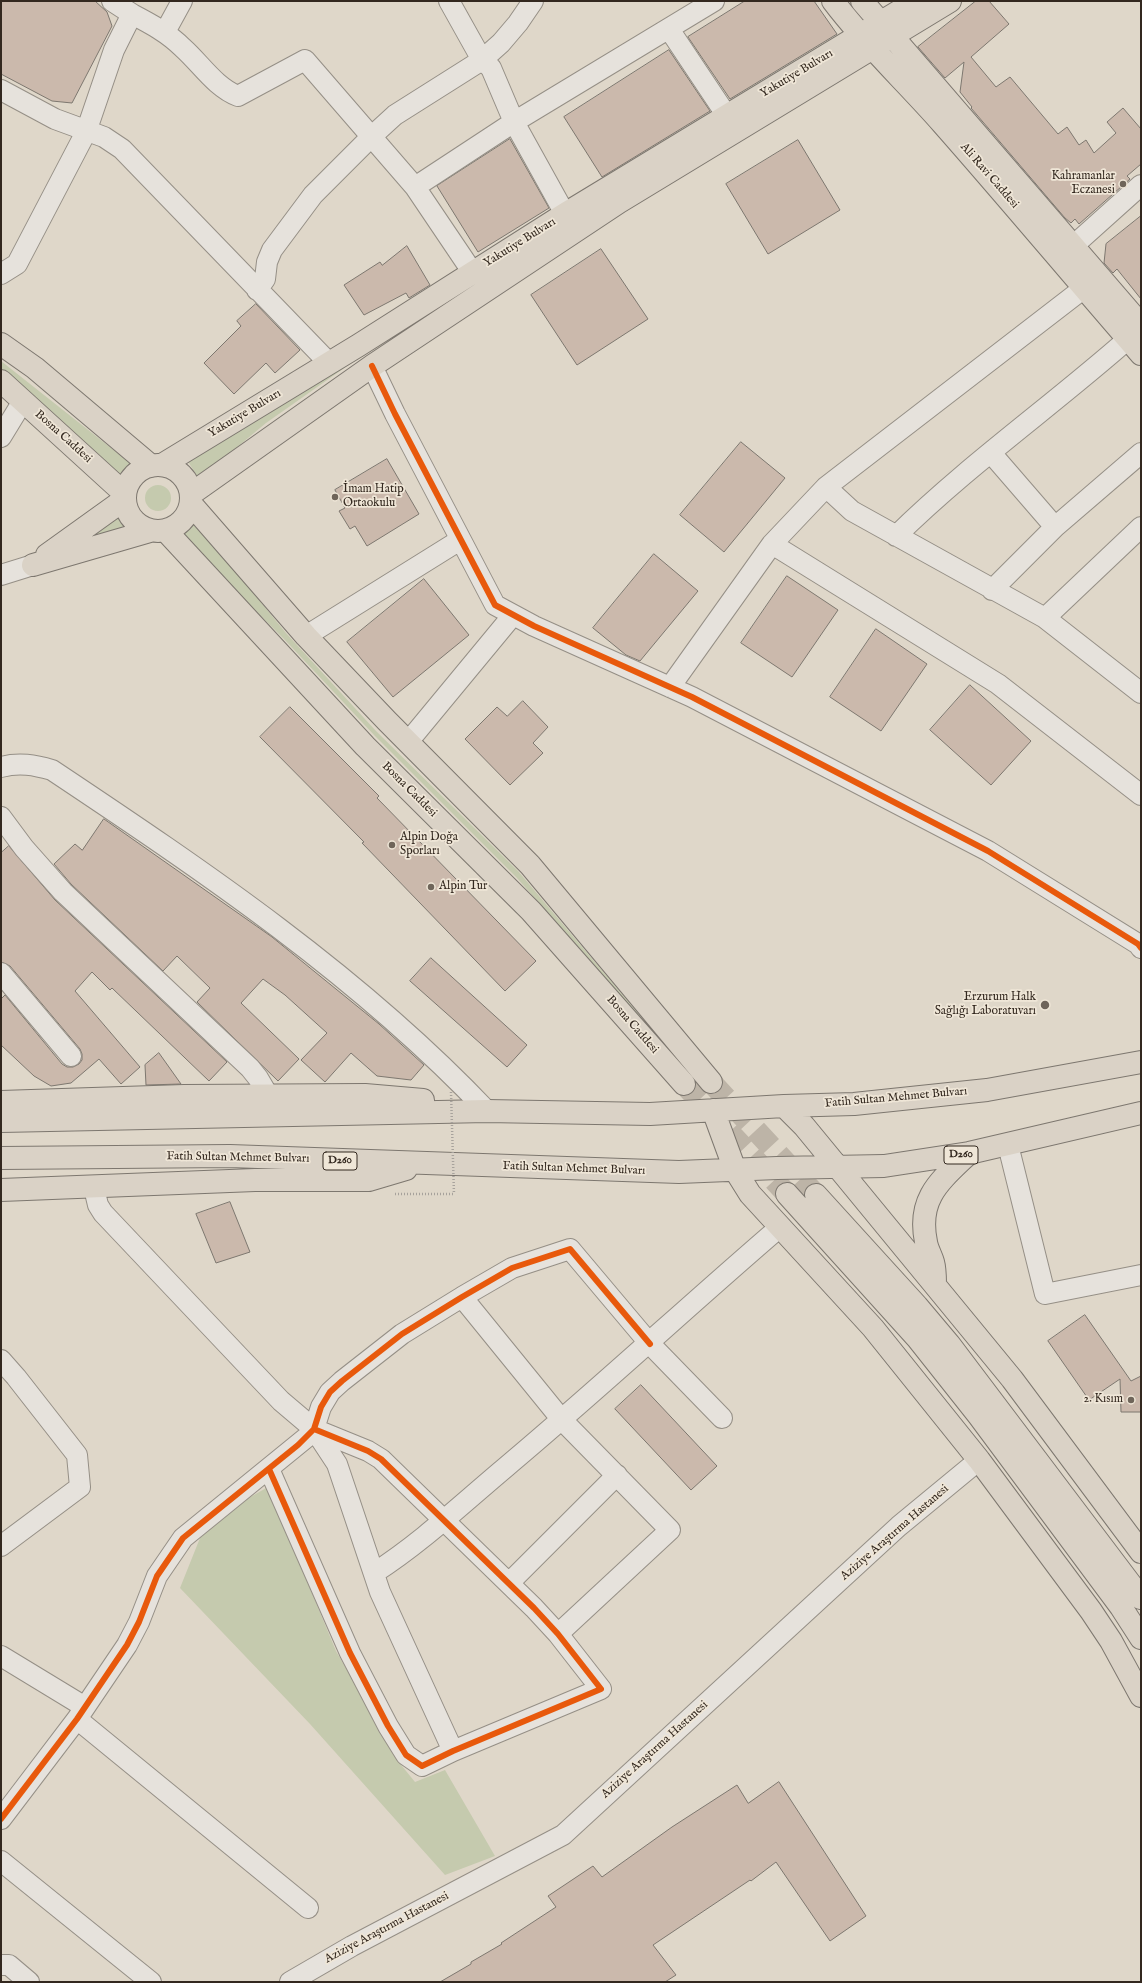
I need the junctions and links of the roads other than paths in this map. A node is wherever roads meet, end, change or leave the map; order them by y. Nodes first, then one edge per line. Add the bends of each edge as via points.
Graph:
1 (112, 1) edge
2 (182, 1) edge
3 (449, 1) edge
4 (533, 1) edge
5 (714, 1) edge
6 (833, 1) edge
7 (862, 1) edge
8 (916, 1) edge
9 (950, 1) edge
10 (132, 14) junction
11 (669, 29) junction
12 (886, 29) junction
13 (165, 32) junction
14 (866, 42) junction
15 (482, 60) junction
16 (1, 90) edge
17 (727, 116) junction
18 (514, 122) junction
19 (86, 132) junction
20 (371, 137) junction
21 (1141, 185) edge
22 (416, 187) junction
23 (565, 214) junction
24 (1074, 246) junction
25 (472, 273) junction
26 (1, 274) edge
27 (1084, 288) junction
28 (257, 290) junction
29 (1137, 340) edge
30 (1, 344) edge
31 (329, 363) junction
32 (372, 366) junction
33 (1, 381) edge
34 (23, 400) junction
35 (1, 437) edge
36 (991, 453) junction
37 (1141, 453) edge
38 (156, 466) junction
39 (826, 487) junction
40 (125, 496) junction
41 (191, 499) junction
42 (1055, 527) junction
43 (158, 531) junction
44 (1138, 534) edge
45 (896, 536) junction
46 (460, 540) junction
47 (772, 544) junction
48 (33, 565) junction
49 (1, 575) edge
50 (992, 590) junction
51 (513, 615) junction
52 (1045, 618) junction
53 (306, 636) junction
54 (670, 687) junction
55 (1141, 693) edge
56 (408, 742) junction
57 (1, 767) edge
58 (1141, 795) edge
59 (1, 817) edge
60 (1140, 945) edge
61 (1, 973) edge
62 (71, 1056) dead end
63 (1141, 1062) edge
64 (711, 1082) tunnel mouth
65 (684, 1084) tunnel mouth
66 (268, 1095) junction
67 (1, 1106) edge
68 (784, 1106) junction
69 (713, 1110) junction
70 (482, 1111) junction
71 (1141, 1113) edge
72 (1008, 1145) junction
73 (969, 1153) junction
74 (1, 1158) edge
75 (425, 1164) junction
76 (837, 1168) junction
77 (735, 1170) junction
78 (94, 1188) junction
79 (1, 1190) edge
80 (787, 1194) tunnel mouth
81 (816, 1195) tunnel mouth
82 (780, 1227) junction
83 (1141, 1275) edge
84 (936, 1285) junction
85 (462, 1297) junction
86 (650, 1344) junction
87 (1, 1360) edge
88 (722, 1418) dead end
89 (562, 1420) junction
90 (314, 1429) junction
91 (979, 1460) junction
92 (269, 1470) junction
93 (617, 1474) junction
94 (444, 1521) junction
95 (1, 1546) edge
96 (1141, 1552) edge
97 (374, 1573) junction
98 (510, 1583) junction
99 (1141, 1598) edge
100 (558, 1634) junction
101 (1141, 1638) edge
102 (1, 1656) edge
103 (1141, 1696) edge
104 (81, 1713) junction
105 (453, 1751) junction
106 (1, 1819) edge
107 (1, 1861) edge
108 (308, 1908) dead end
109 (1, 1965) edge
110 (30, 1982) edge
111 (151, 1982) edge
112 (290, 1982) edge

1 - 10 street
2 - 13 street
3 - 15 street
4 - 15 street via 501,43
5 - 11 street
6 - 14 main road, Ali Ravi Caddesi
7 - 12 main road, Ali Ravi Caddesi
8 - 12 main road
9 - 12 main road
10 - 13 street
10 - 19 street via 114,50
11 - 17 street
11 - 18 street
12 - 14 main road, Yakutiye Bulvarı
12 - 24 main road, Ali Ravi Caddesi
13 - 20 street via 220,86 238,96 305,60
14 - 17 main road, Yakutiye Bulvarı
14 - 27 main road, Ali Ravi Caddesi via 938,118
14 - 32 main road, Yakutiye Bulvarı
15 - 18 street via 491,68
15 - 20 street via 395,115
16 - 19 street via 55,119
17 - 23 main road, Yakutiye Bulvarı
18 - 22 street
18 - 23 street
19 - 26 street via 17,264
19 - 28 street via 104,137 122,149
20 - 22 street
20 - 28 street via 313,195 272,250 266,279
21 - 24 street
22 - 25 street
23 - 25 main road, Yakutiye Bulvarı
24 - 29 main road, Ali Ravi Caddesi
25 - 31 main road, Yakutiye Bulvarı
27 - 29 main road, Ali Ravi Caddesi
27 - 39 street
28 - 31 street
29 - 36 street via 1082,380
30 - 38 main road via 35,368
31 - 38 main road, Yakutiye Bulvarı
32 - 41 main road, Yakutiye Bulvarı
32 - 46 street
33 - 34 main road, Bosna Caddesi
34 - 35 street
34 - 40 main road, Bosna Caddesi
36 - 42 street
36 - 45 street via 921,511
37 - 42 street
38 - 40 main road via 141,470 133,476
38 - 41 main road via 172,468 182,474 188,483
39 - 45 street via 852,511
39 - 47 street
40 - 43 main road via 132,520 140,527
40 - 48 main road
41 - 43 main road via 182,521
41 - 53 main road
42 - 50 street
43 - 48 main road
43 - 65 main road, Bosna Caddesi via 365,746 531,911
44 - 52 street
45 - 50 street
46 - 51 street via 495,605
46 - 53 street
47 - 54 street
47 - 58 street via 998,684
48 - 49 street
50 - 52 street
51 - 54 street
51 - 56 street
52 - 55 street
53 - 56 main road
54 - 60 street via 988,851
56 - 64 main road via 530,865
57 - 70 street via 22,764 52,770 246,903 359,990 458,1080
59 - 66 street via 24,848 63,892 250,1068
61 - 62 street
63 - 68 main road, Fatih Sultan Mehmet Bulvarı via 1054,1079 943,1096 854,1104
66 - 67 main road via 184,1096
66 - 70 main road via 365,1094 429,1101
67 - 70 main road, Fatih Sultan Mehmet Bulvarı
68 - 69 main road, Fatih Sultan Mehmet Bulvarı
68 - 76 main road via 804,1126
69 - 70 main road, Fatih Sultan Mehmet Bulvarı via 650,1114
69 - 77 main road
71 - 72 main road, Fatih Sultan Mehmet Bulvarı / D260
72 - 73 main road, Fatih Sultan Mehmet Bulvarı / D260
72 - 83 street via 1045,1294
73 - 76 main road, Fatih Sultan Mehmet Bulvarı / D260 via 884,1166
73 - 84 main road via 940,1181 924,1210 926,1244 934,1264
74 - 75 main road, Fatih Sultan Mehmet Bulvarı / D260 via 230,1156
75 - 77 main road, Fatih Sultan Mehmet Bulvarı / D260 via 679,1172
75 - 78 main road via 370,1180 254,1180
76 - 77 main road, Fatih Sultan Mehmet Bulvarı / D260
76 - 84 main road
77 - 82 main road via 750,1194
78 - 79 main road
78 - 90 street via 98,1205 104,1213 281,1401
80 - 101 main road via 937,1363 1121,1607
81 - 99 main road via 949,1344
82 - 86 street
82 - 91 main road via 873,1328
84 - 96 main road via 1012,1379
85 - 86 street via 512,1268 570,1249
85 - 89 street
85 - 90 street via 402,1334 342,1381 330,1392 321,1407
86 - 88 street
86 - 89 street
87 - 95 street via 77,1456 80,1487
89 - 93 street
89 - 94 street
90 - 92 street
90 - 94 street via 381,1459
90 - 97 street via 337,1464
91 - 103 main road via 1091,1611 1111,1641
91 - 112 street, Aziziye Araştırma Hastanesi via 899,1526 563,1835 352,1946
92 - 104 street via 183,1538 157,1576 127,1645
92 - 105 street via 350,1653 406,1755 422,1766
93 - 98 street
93 - 100 street via 670,1530
94 - 97 street
94 - 98 street
97 - 105 street via 380,1592
98 - 100 street
100 - 105 street via 601,1689
102 - 104 street
104 - 106 street
104 - 108 street
107 - 111 street
109 - 110 street via 9,1965

